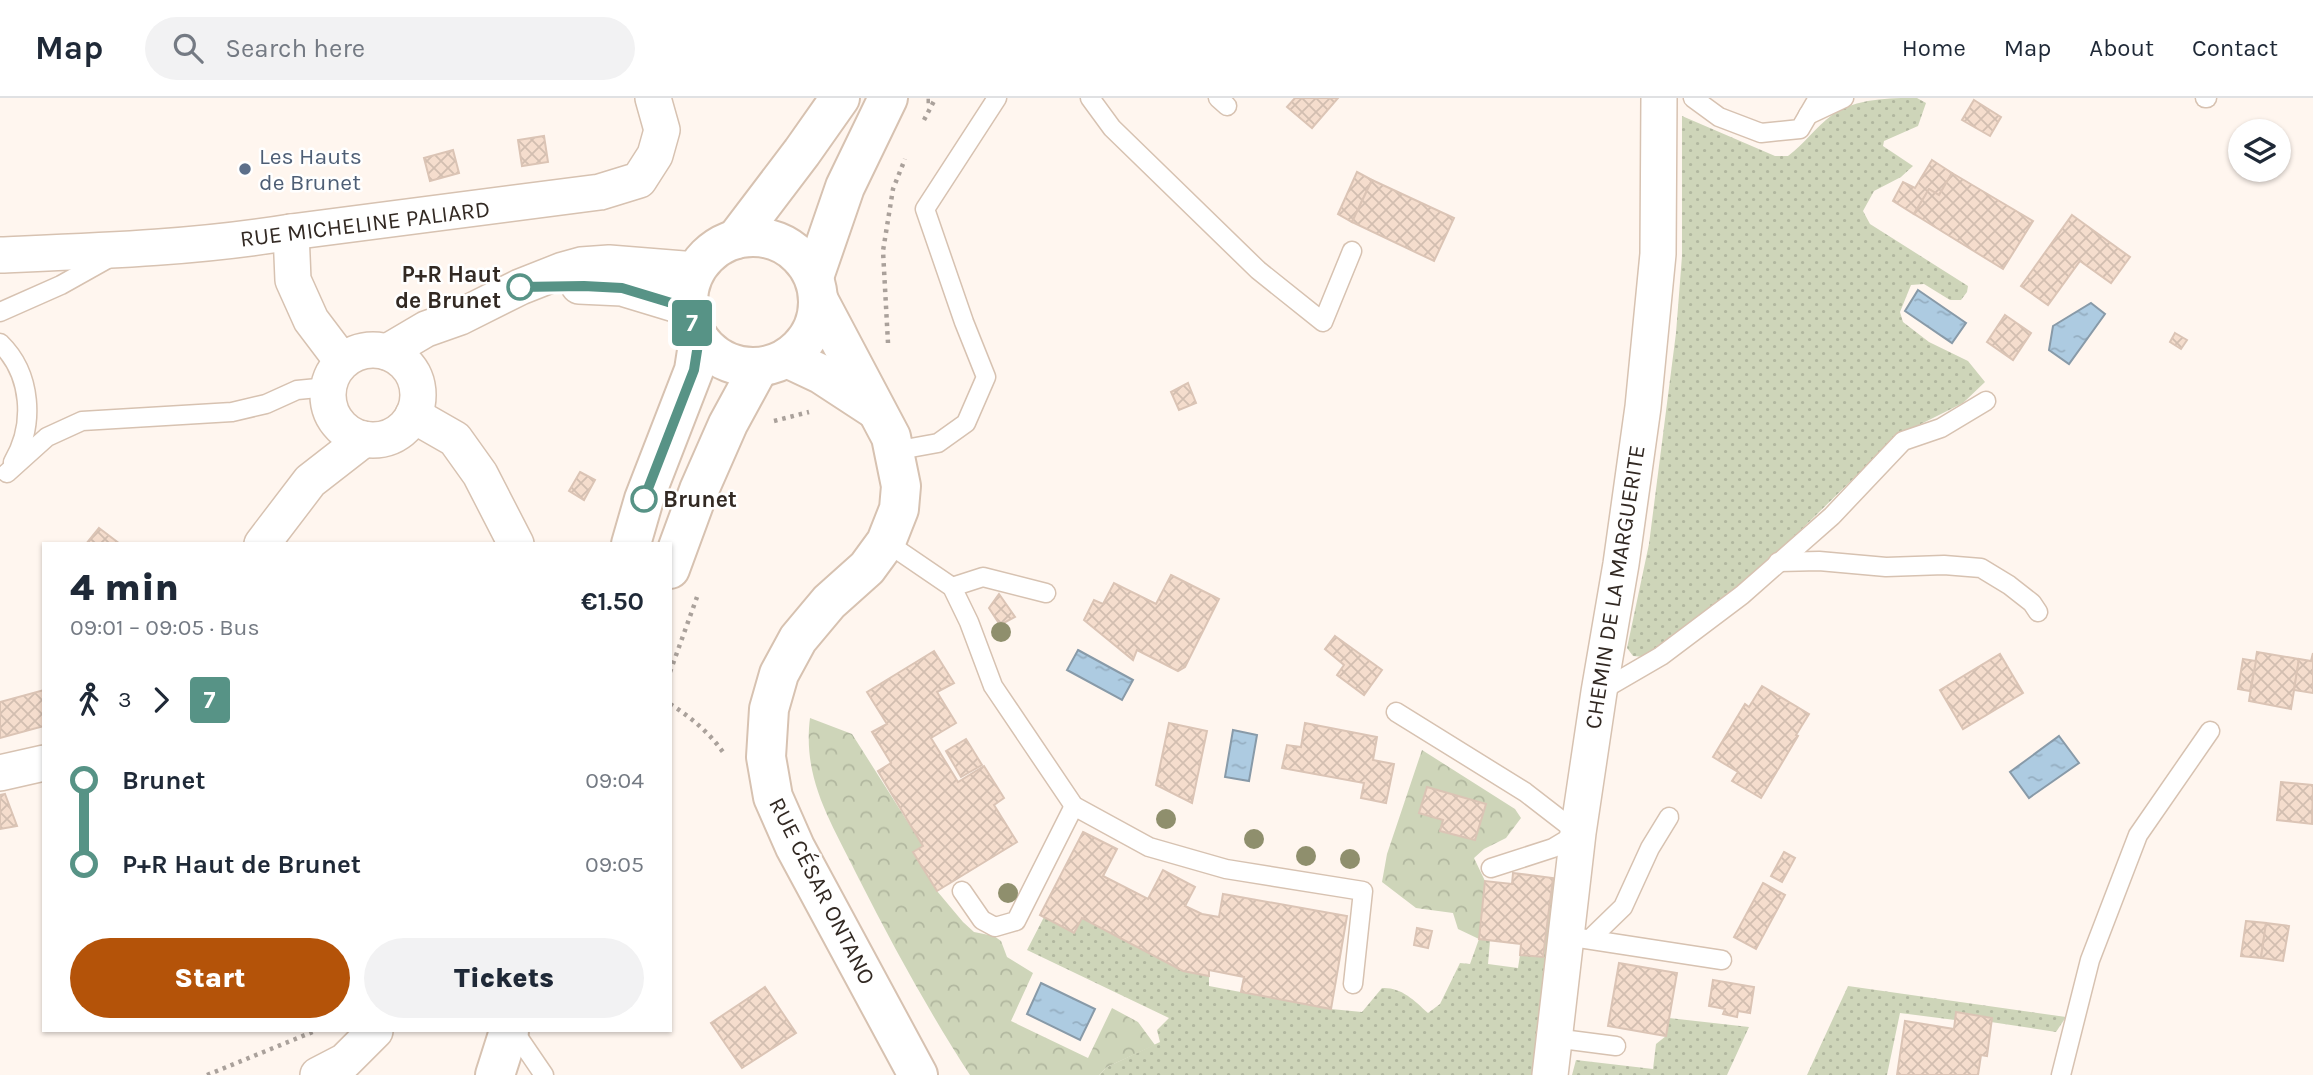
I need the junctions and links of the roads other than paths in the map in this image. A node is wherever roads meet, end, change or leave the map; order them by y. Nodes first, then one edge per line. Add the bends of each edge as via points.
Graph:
1 (653, 98) edge
2 (840, 98) edge
3 (888, 98) edge
4 (997, 98) edge
5 (1090, 98) edge
6 (1659, 98) edge
7 (1693, 98) edge
8 (1818, 98) edge
9 (1844, 98) edge
10 (1808, 114) junction
11 (291, 232) junction
12 (736, 239) junction
13 (124, 250) junction
14 (1352, 251) dead end
15 (0, 255) edge
16 (696, 271) junction
17 (520, 287) junction
18 (816, 289) junction
19 (0, 312) edge
20 (460, 317) junction
21 (694, 323) junction
22 (0, 343) edge
23 (387, 352) junction
24 (773, 363) junction
25 (415, 380) junction
26 (333, 386) junction
27 (1986, 401) dead end
28 (874, 409) junction
29 (413, 415) junction
30 (364, 439) junction
31 (894, 451) junction
32 (4, 476) edge
33 (310, 481) junction
34 (264, 542) edge
35 (515, 542) edge
36 (632, 542) edge
37 (886, 542) junction
38 (1778, 562) junction
39 (672, 564) edge
40 (952, 587) junction
41 (1046, 593) dead end
42 (2038, 612) dead end
43 (1598, 692) junction
44 (1396, 712) dead end
45 (2210, 731) dead end
46 (42, 763) edge
47 (0, 773) edge
48 (1074, 806) junction
49 (1669, 817) dead end
50 (1578, 833) junction
51 (1491, 868) dead end
52 (962, 891) dead end
53 (1578, 938) junction
54 (1722, 960) dead end
55 (1353, 984) dead end
56 (374, 1032) edge
57 (509, 1032) edge
58 (515, 1032) edge
59 (1554, 1038) junction
60 (1616, 1046) dead end
61 (318, 1075) edge
62 (495, 1075) edge
63 (544, 1075) edge
64 (918, 1075) edge
65 (1550, 1075) edge
66 (2060, 1075) edge

1 - 11 street, RUE MICHELINE PALIARD via 662,130 655,155 639,180 600,192
2 - 12 main road
3 - 18 main road via 845,187
4 - 31 lane via 925,209 986,377 967,423 938,443
5 - 14 lane via 1112,128 1258,270 1323,322
6 - 43 street, CHEMIN DE LA MARGUERITE via 1658,254 1643,407
7 - 10 lane via 1719,117 1761,133 1800,129
8 - 10 lane
9 - 10 lane
11 - 13 street, RUE MICHELINE PALIARD
11 - 26 street via 293,279
12 - 16 main road via 706,256
12 - 18 main road via 773,240 790,248 805,261
13 - 15 street, RUE MICHELINE PALIARD
13 - 19 lane
16 - 17 street via 581,265
16 - 21 main road via 689,289
17 - 20 street
17 - 21 street via 622,288
18 - 24 main road via 817,318 810,334 800,348
18 - 28 main road, RUE CÉSAR ONTANO
20 - 23 street via 426,329
20 - 25 street
21 - 24 main road via 708,349 732,364
21 - 36 main road via 694,370
22 - 32 lane via 18,366 28,410 18,454
23 - 25 street via 409,368
23 - 26 street via 363,351
24 - 28 main road, RUE CÉSAR ONTANO via 821,374
24 - 39 main road via 727,424
25 - 29 street
26 - 30 street via 343,429
26 - 32 lane via 297,390 232,412 82,421 47,437
26 - 33 street
27 - 38 lane via 1941,428 1903,441 1832,516
28 - 31 main road, RUE CÉSAR ONTANO
29 - 30 street via 393,435
29 - 35 street via 455,439 480,474
30 - 33 street
31 - 37 main road, RUE CÉSAR ONTANO via 901,486 899,509
33 - 34 street
37 - 40 lane
37 - 64 main road, RUE CÉSAR ONTANO via 798,639 779,674 769,709 766,757 773,797 795,847
38 - 42 lane via 1981,568 2009,585
38 - 43 lane via 1661,656
40 - 41 lane via 983,577
40 - 48 lane via 993,686
43 - 50 street, CHEMIN DE LA MARGUERITE
44 - 50 lane via 1525,792
45 - 66 lane via 2138,835 2090,960
46 - 47 street
48 - 52 lane via 1016,921 995,927 982,920
48 - 55 lane via 1149,848 1226,869 1363,891
49 - 53 lane via 1623,907
50 - 51 lane via 1553,848
50 - 53 street, CHEMIN DE LA MARGUERITE
53 - 54 lane
53 - 59 street, CHEMIN DE LA MARGUERITE
56 - 61 street via 345,1061
57 - 62 main road
58 - 63 lane
59 - 60 lane
59 - 65 street, CHEMIN DE LA MARGUERITE

